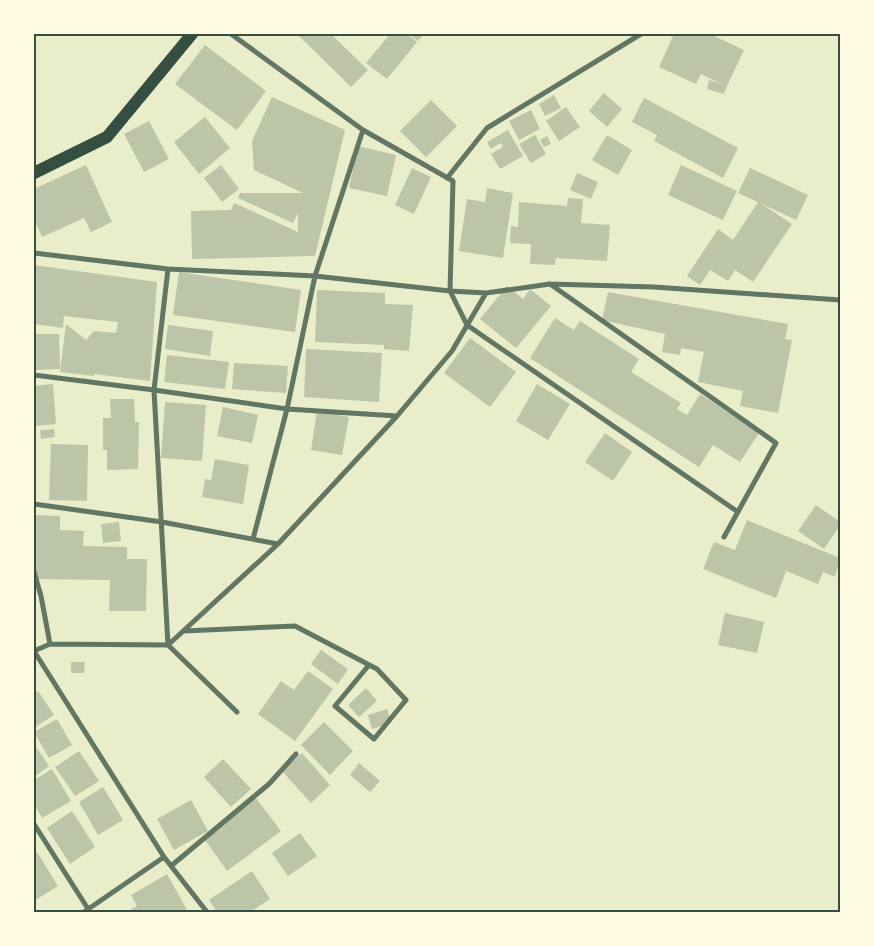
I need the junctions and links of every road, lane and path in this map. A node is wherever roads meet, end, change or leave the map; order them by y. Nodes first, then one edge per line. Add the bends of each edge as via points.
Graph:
1 (192, 34) edge
2 (231, 34) edge
3 (641, 34) edge
4 (363, 130) junction
5 (34, 173) edge
6 (447, 178) junction
7 (34, 253) edge
8 (168, 269) junction
9 (315, 276) junction
10 (550, 284) junction
11 (450, 291) junction
12 (486, 293) junction
13 (840, 300) edge
14 (467, 325) junction
15 (34, 375) edge
16 (154, 390) junction
17 (288, 409) junction
18 (396, 416) junction
19 (34, 504) edge
20 (738, 512) junction
21 (162, 522) junction
22 (724, 537) dead end
23 (252, 539) junction
24 (278, 544) junction
25 (34, 572) edge
26 (183, 632) junction
27 (50, 644) junction
28 (168, 645) junction
29 (34, 651) edge
30 (369, 665) junction
31 (237, 712) dead end
32 (296, 754) dead end
33 (34, 824) edge
34 (164, 858) junction
35 (171, 866) junction
36 (87, 911) edge
37 (207, 912) edge

1 - 5 main road via 107,137
2 - 4 street
3 - 6 street via 487,128
4 - 6 street
4 - 9 street
6 - 11 street via 453,181
7 - 8 street
8 - 9 street
8 - 16 street
9 - 11 street
9 - 17 street
10 - 12 street
10 - 13 street via 654,287
10 - 20 street via 776,443
11 - 12 street
11 - 14 street
12 - 14 street
14 - 18 street via 452,351
14 - 20 street
15 - 16 street
16 - 17 street
16 - 21 street
17 - 18 street
17 - 23 street
18 - 24 street
19 - 21 street
20 - 22 street
21 - 23 street
21 - 28 street
23 - 24 street
24 - 26 street
25 - 27 street
26 - 28 street
26 - 30 street via 295,626
27 - 28 street
27 - 29 street
28 - 31 street
29 - 34 street
30 - 30 street via 377,669 406,700 374,739 335,706
32 - 35 street via 269,784
33 - 36 street
34 - 35 street
34 - 36 street
35 - 37 street

